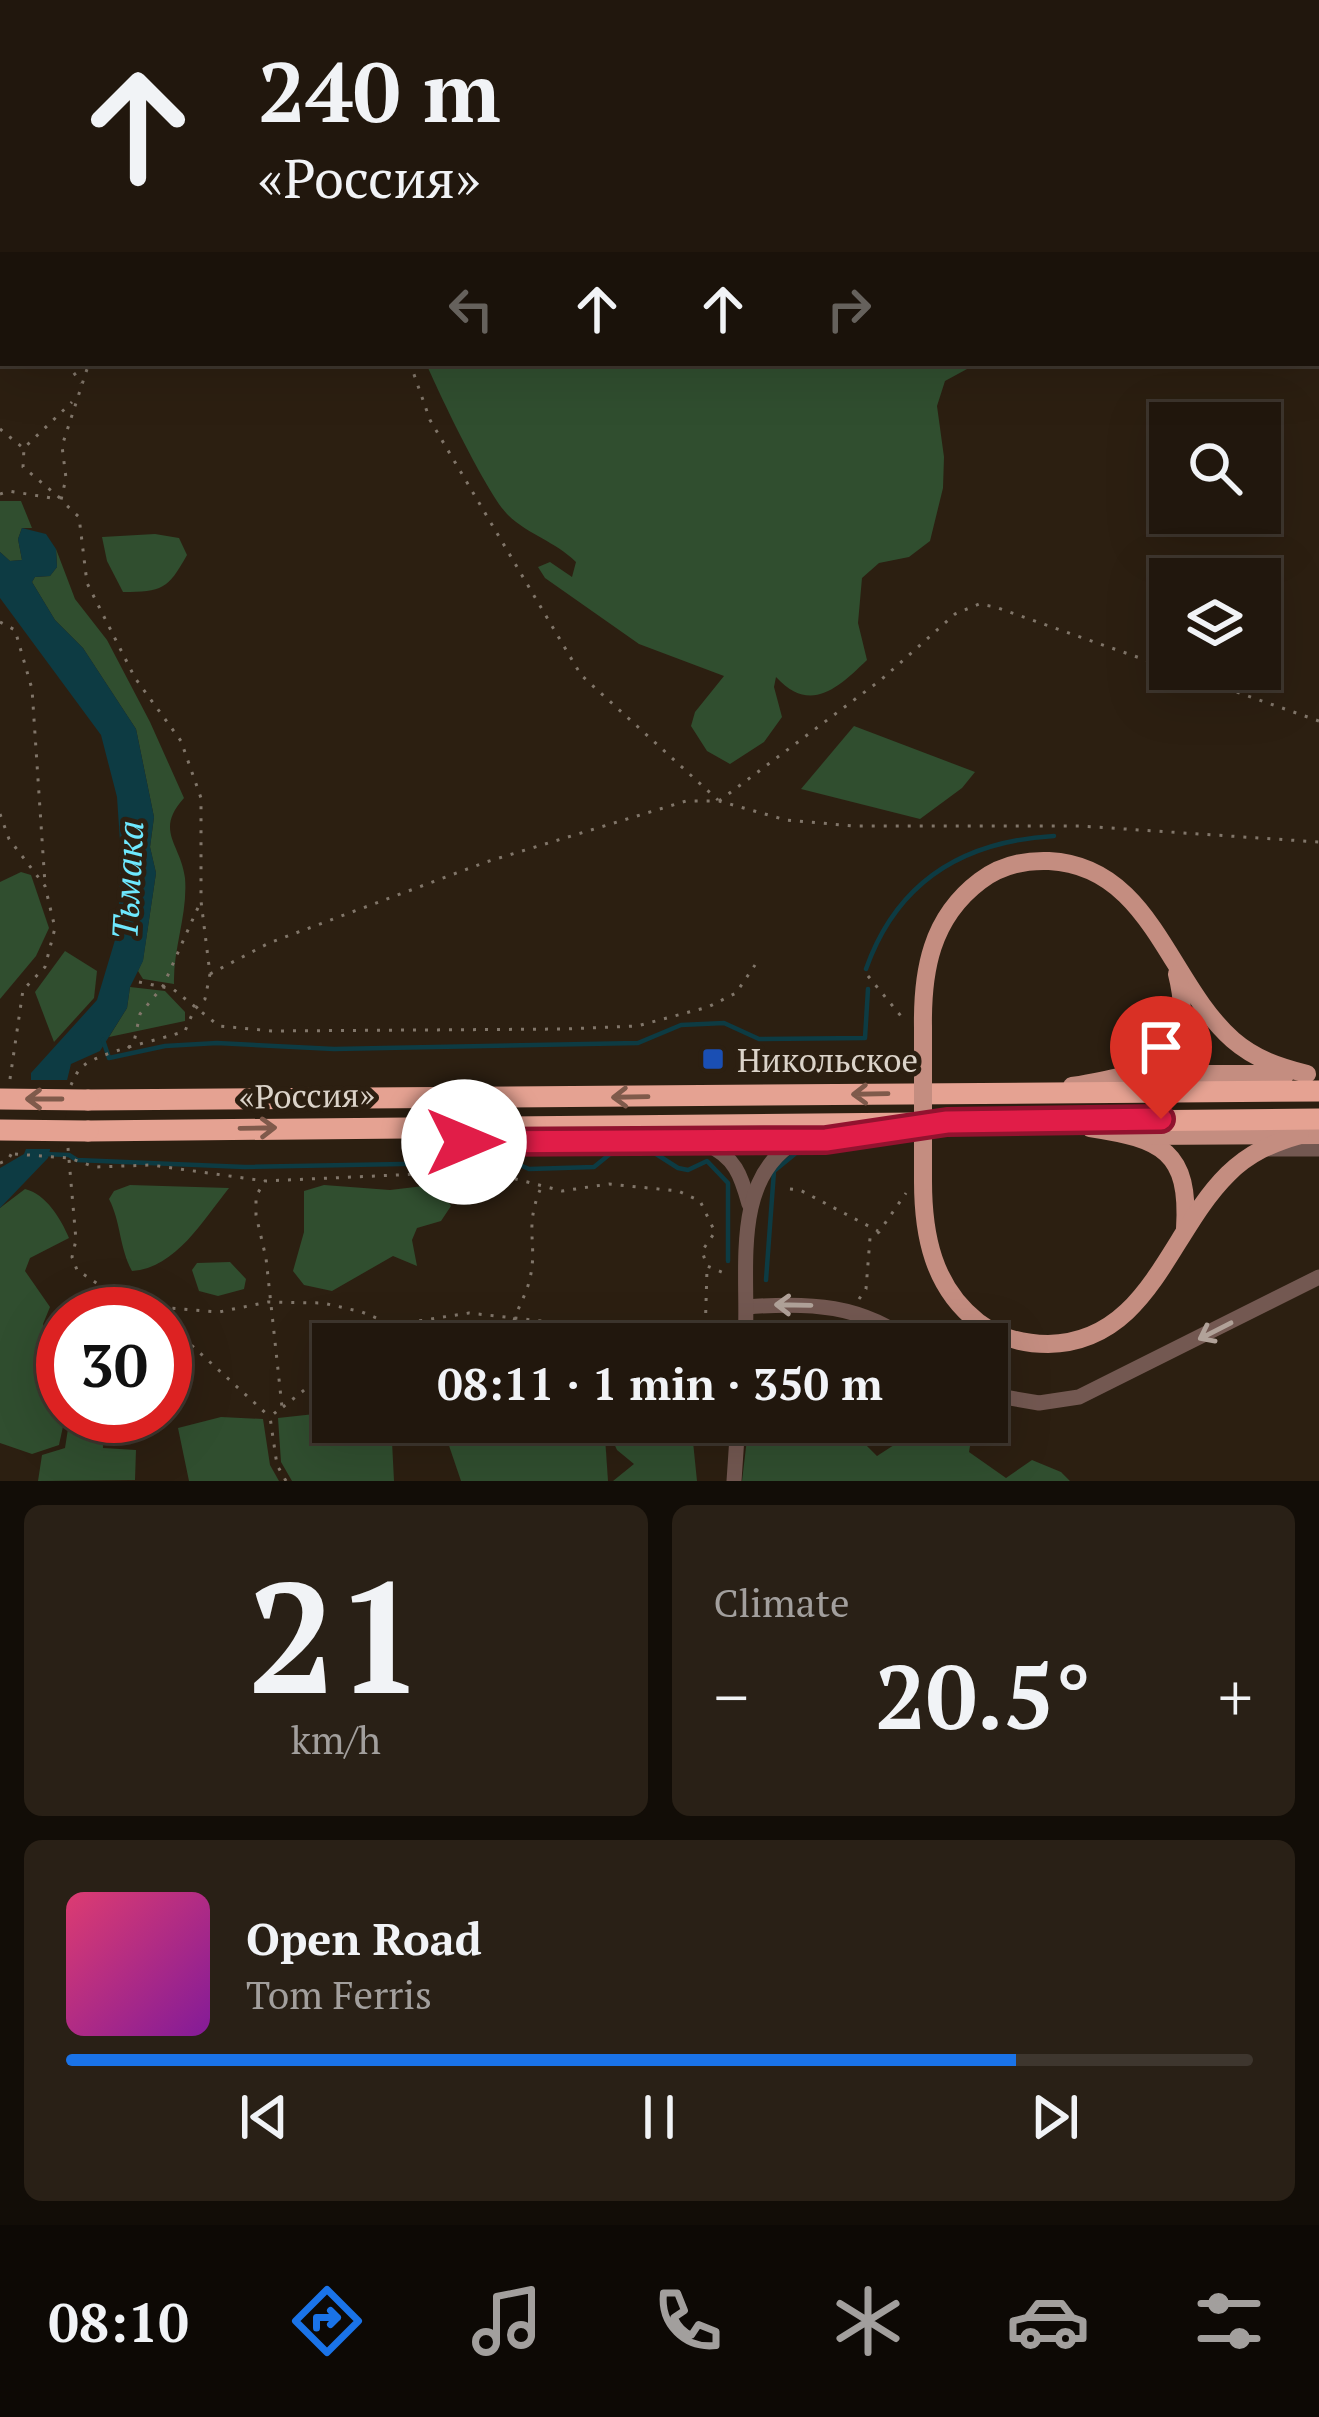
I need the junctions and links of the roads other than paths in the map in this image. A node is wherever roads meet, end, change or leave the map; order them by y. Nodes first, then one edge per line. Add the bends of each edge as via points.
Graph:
1 (1174, 963) junction
2 (1129, 1075) junction
3 (1315, 1080) edge
4 (1029, 1093) junction
5 (0, 1099) edge
6 (1319, 1119) edge
7 (1035, 1120) junction
8 (947, 1122) junction
9 (344, 1127) junction
10 (1310, 1135) edge
11 (1136, 1136) junction
12 (7, 1138) edge
13 (797, 1140) junction
14 (699, 1141) junction
15 (1259, 1149) junction
16 (1319, 1149) edge
17 (750, 1206) junction
18 (1185, 1229) junction
19 (1319, 1277) edge
20 (747, 1306) junction
21 (746, 1323) edge
22 (881, 1323) edge
23 (1008, 1398) edge
24 (737, 1443) edge
25 (734, 1481) edge

1 - 2 main road via 1184,1009 1179,1039 1156,1063
1 - 3 main road via 1233,1040
1 - 18 main road, bridge via 1145,916 1108,880 1062,862 1012,865 966,893 926,963 915,1026 916,1184 944,1283 981,1324 1024,1342 1081,1339 1119,1319 1149,1289
2 - 3 main road
2 - 4 main road
3 - 4 highway, «Россия»
4 -> 5 highway, «Россия», bridge
6 - 7 highway, «Россия»
7 - 8 highway, «Россия»
7 - 11 main road
8 - 9 highway, «Россия»
8 - 13 street
12 -> 9 highway, «Россия», bridge
9 - 14 street via 464,1142
10 - 11 main road
10 - 15 main road
11 - 18 main road via 1182,1173
13 - 14 street
13 - 17 street via 770,1161
14 - 17 street via 740,1170
15 - 16 street
15 - 18 main road via 1217,1185
17 - 20 street
19 -> 23 street via 1079,1397
20 - 21 street
22 -> 20 street via 851,1310
24 - 25 street

